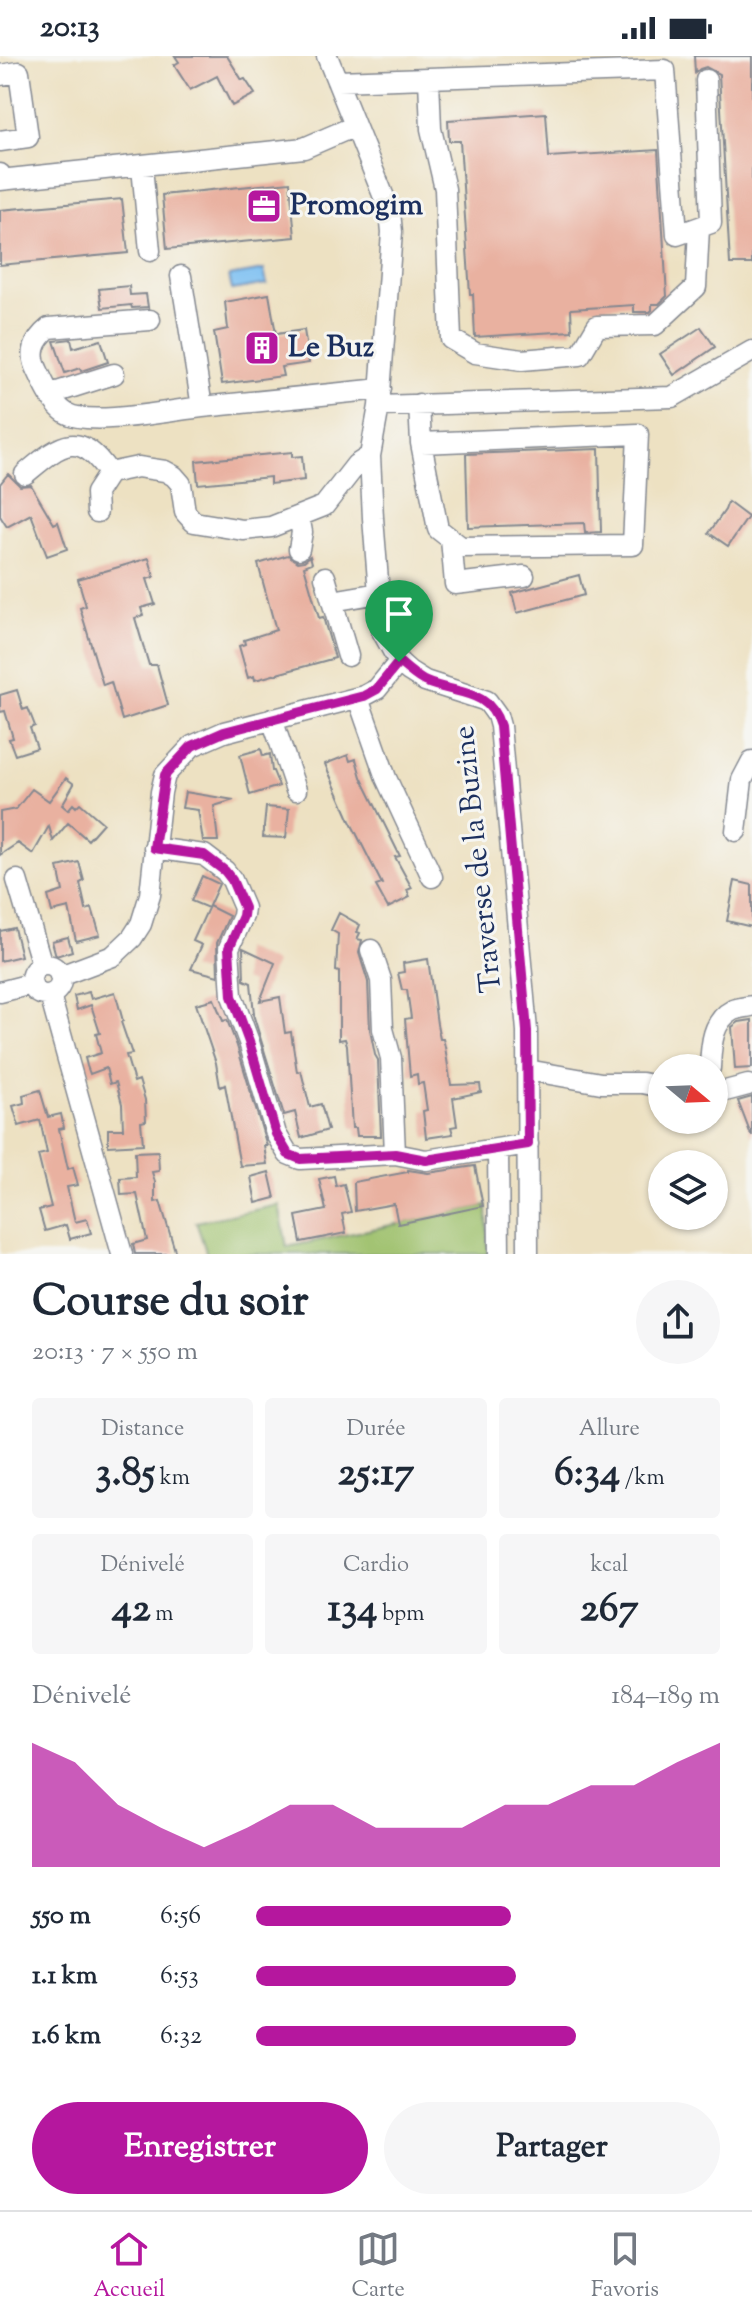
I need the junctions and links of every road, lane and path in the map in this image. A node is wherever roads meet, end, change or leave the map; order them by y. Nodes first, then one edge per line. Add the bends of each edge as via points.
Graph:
1 (327, 56) edge
2 (14, 68) edge
3 (429, 79) junction
4 (706, 80) dead end
5 (337, 81) junction
6 (355, 126) junction
7 (0, 141) edge
8 (142, 167) junction
9 (0, 174) edge
10 (699, 228) junction
11 (150, 251) dead end
12 (181, 276) dead end
13 (150, 320) dead end
14 (752, 351) edge
15 (114, 374) dead end
16 (51, 394) junction
17 (380, 397) junction
18 (419, 404) junction
19 (202, 407) junction
20 (421, 443) junction
21 (370, 456) junction
22 (109, 473) junction
23 (25, 474) dead end
24 (97, 512) dead end
25 (299, 516) junction
26 (451, 539) junction
27 (299, 549) dead end
28 (524, 576) dead end
29 (325, 577) dead end
30 (379, 593) junction
31 (332, 601) junction
32 (348, 656) dead end
33 (399, 662) junction
34 (358, 698) junction
35 (272, 719) junction
36 (752, 761) edge
37 (296, 790) dead end
38 (736, 831) dead end
39 (154, 848) junction
40 (432, 877) dead end
41 (17, 880) dead end
42 (371, 950) dead end
43 (51, 971) junction
44 (31, 984) junction
45 (0, 992) edge
46 (50, 995) junction
47 (752, 1006) edge
48 (710, 1054) edge
49 (527, 1070) junction
50 (648, 1084) edge
51 (748, 1085) dead end
52 (728, 1090) edge
53 (528, 1144) junction
54 (498, 1149) junction
55 (395, 1154) junction
56 (122, 1254) edge
57 (499, 1254) edge
58 (528, 1254) edge

1 - 5 street
2 - 7 street via 28,137
3 - 5 street
3 - 10 street via 665,70 677,235
3 - 10 street via 431,129 445,189 451,339 475,353 522,360 580,355 597,326 655,325 696,287
4 - 10 street via 711,223
5 - 6 street
6 - 8 street via 304,148
6 - 17 street via 390,212 392,232
8 - 9 street via 0,180
8 - 11 street
12 - 19 street
13 - 16 street via 49,328 37,337 32,354
14 - 18 street via 672,397
15 - 16 street
16 - 19 street via 67,413 85,418
17 - 18 street
17 - 19 street
17 - 21 street
18 - 20 street
20 - 26 street via 438,529
20 - 26 street via 638,434 633,545 461,547
21 - 25 street via 356,465 324,506
21 - 30 street
22 - 23 street via 97,456 74,444 53,451
22 - 24 street via 96,493
22 - 25 street via 138,467 174,476 181,484 185,512 194,522 243,530
25 - 27 street
26 - 28 street via 455,584
29 - 31 street
30 - 31 street
30 - 33 street via 382,631
31 - 32 street
33 - 34 street via 377,689
33 - 49 street, Traverse de la Buzine via 425,681 487,701 497,715
34 - 35 street
34 - 40 street via 386,778
35 - 37 street
35 - 39 street via 202,741 176,762 165,775
36 - 38 street via 742,780
39 - 43 street via 150,895 132,938 113,956
39 - 55 street via 204,855 232,880 244,908 229,948 232,996 276,1134 288,1154 300,1159
41 - 43 street
42 - 55 street via 381,980 383,1029 391,1058
43 - 44 street via 36,969
43 - 46 street via 60,984
44 - 45 street
44 - 46 street via 42,995
46 - 56 street
47 - 48 street via 731,1011 720,1023 711,1038
49 - 50 street via 601,1083
49 - 53 street, Traverse de la Buzine
51 - 52 street
53 - 54 street
53 - 58 street, Traverse de la Buzine
54 - 55 street via 426,1160
54 - 57 street

